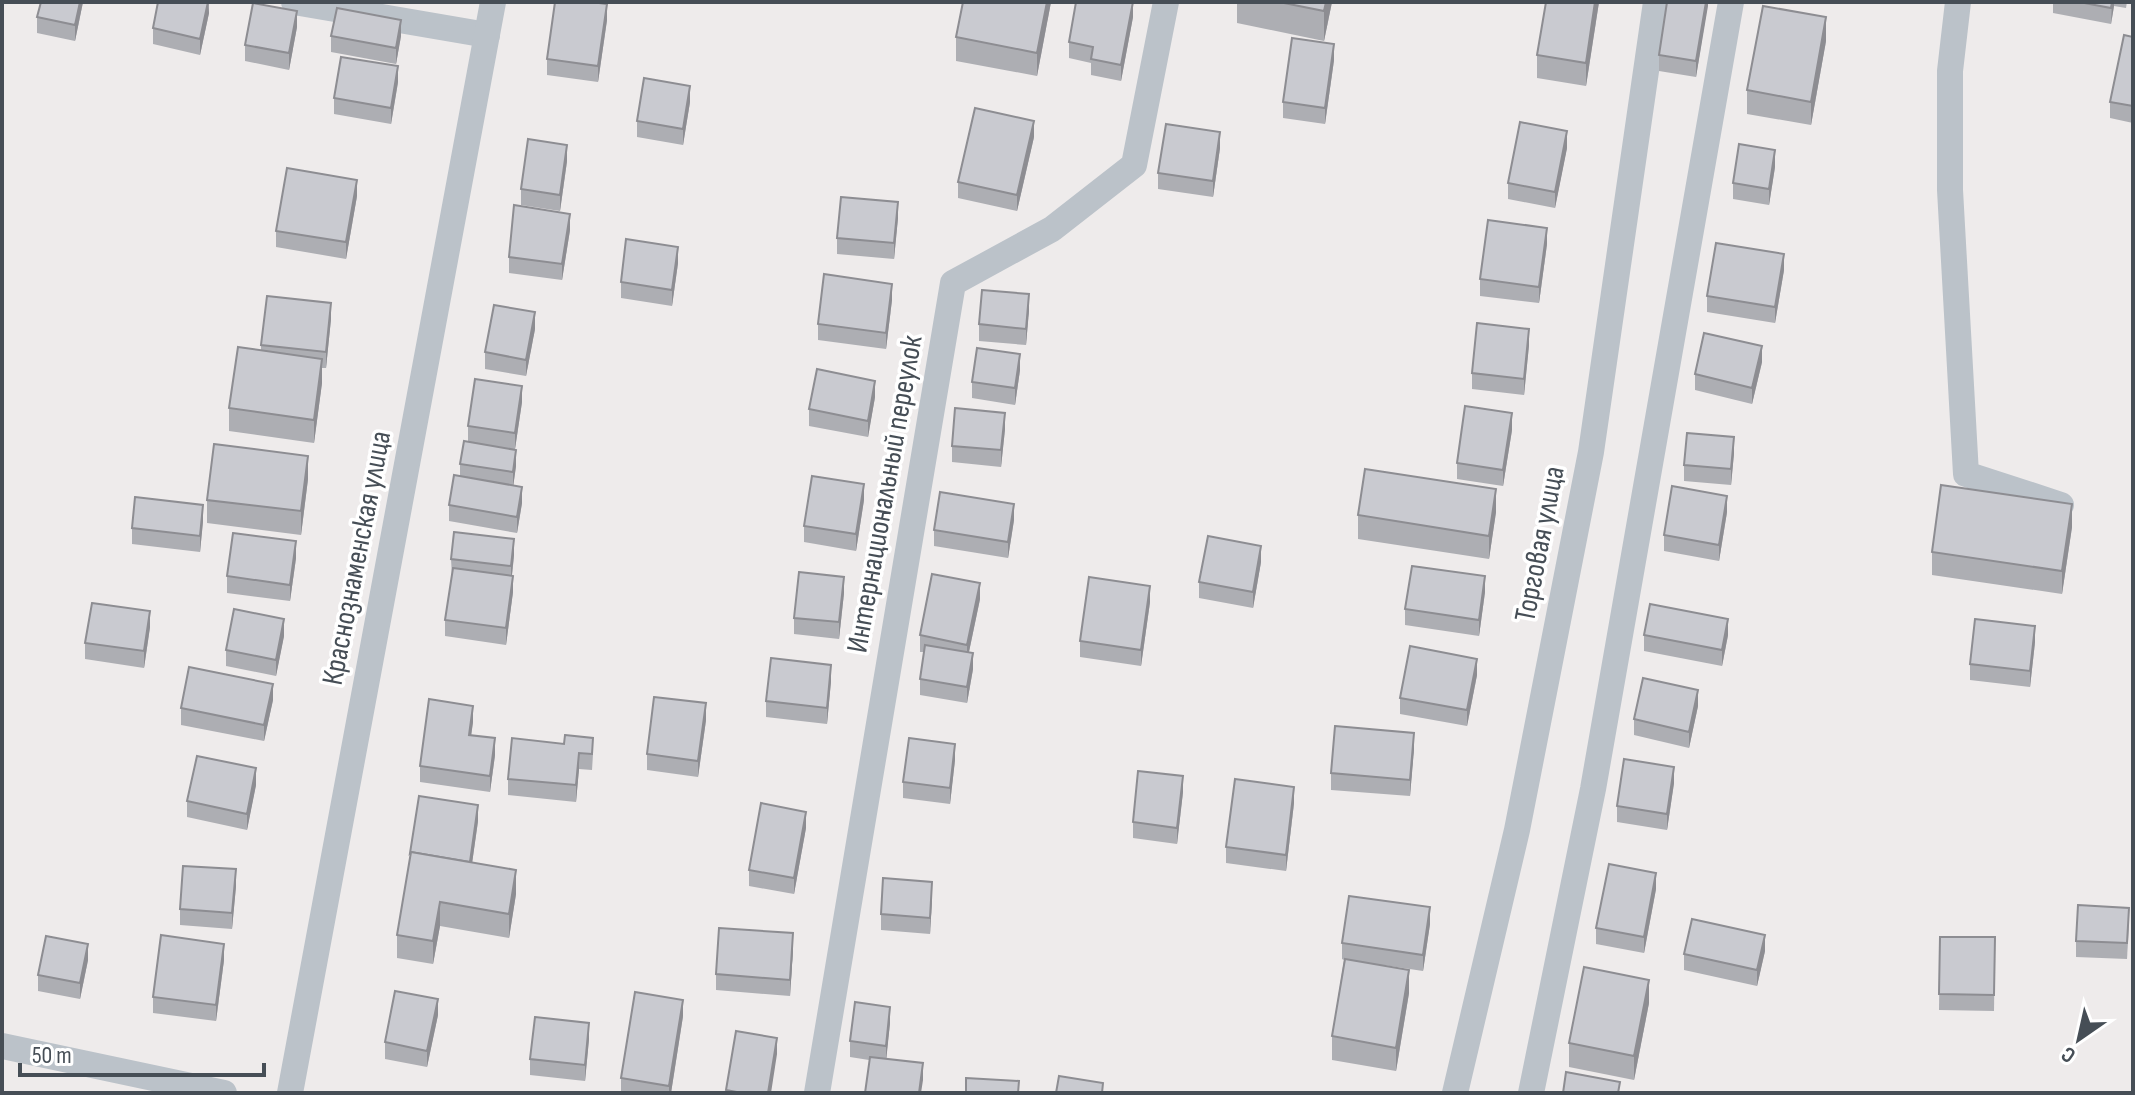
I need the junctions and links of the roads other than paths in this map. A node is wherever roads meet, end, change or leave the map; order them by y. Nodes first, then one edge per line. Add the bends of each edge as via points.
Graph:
1 (294, 2) edge
2 (493, 2) edge
3 (1166, 2) edge
4 (1656, 2) edge
5 (1731, 2) edge
6 (1958, 2) edge
7 (487, 35) junction
8 (2061, 505) edge
9 (2, 1046) edge
10 (224, 1093) edge
11 (290, 1093) edge
12 (817, 1093) edge
13 (1455, 1093) edge
14 (1531, 1093) edge

1 - 7 street
2 - 7 street, Краснознаменская улица
3 - 12 street, Интернациональный переулок via 1134,165 1052,229 953,283
4 - 13 street, Торговая улица via 1591,452 1517,830
5 - 14 street via 1593,789
6 - 8 street via 1950,71 1950,190 1966,474
7 - 11 street, Краснознаменская улица
9 - 10 street

